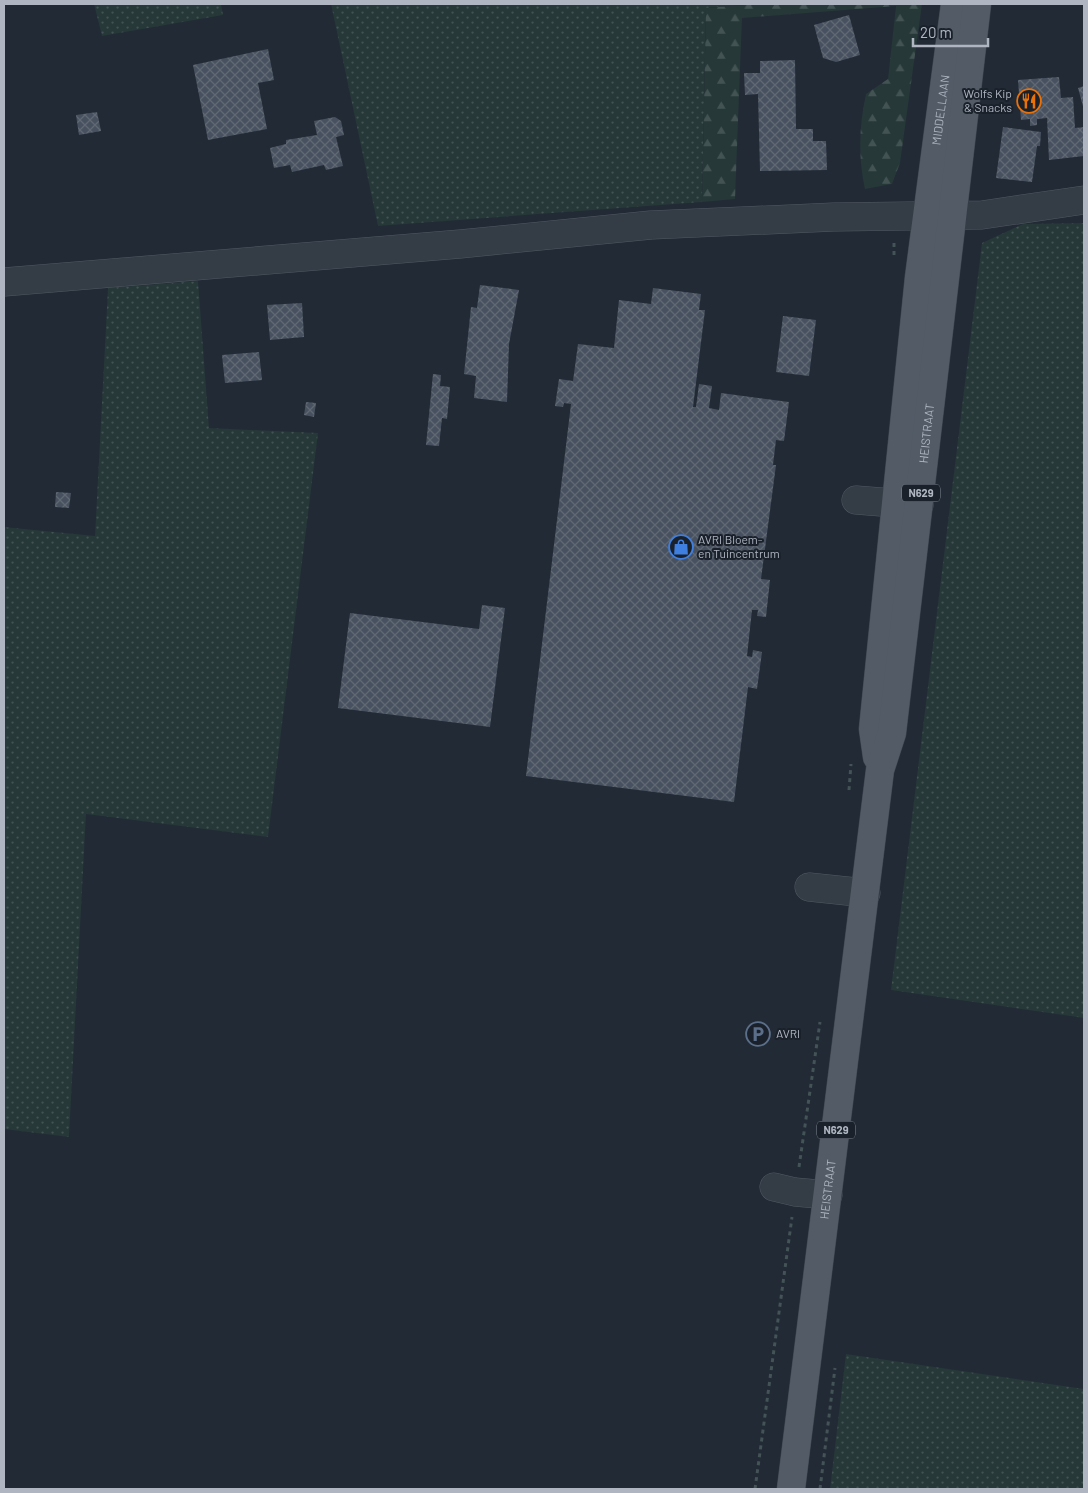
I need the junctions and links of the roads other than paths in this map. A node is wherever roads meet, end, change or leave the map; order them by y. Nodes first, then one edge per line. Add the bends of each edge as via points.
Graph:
1 (955, 4) edge
2 (978, 4) edge
3 (1084, 200) edge
4 (940, 215) junction
5 (4, 282) edge
6 (856, 500) dead end
7 (907, 504) junction
8 (809, 887) dead end
9 (866, 893) junction
10 (774, 1187) dead end
11 (828, 1195) junction
12 (791, 1489) edge

1 - 4 main road, MIDDELLAAN / N629
2 - 4 main road, MIDDELLAAN / N629
3 - 4 street via 1002,213
4 - 5 street via 651,225
4 - 7 main road, HEISTRAAT / N629
6 - 7 street
7 - 9 main road, HEISTRAAT / N629 via 892,734 880,770
8 - 9 street
9 - 11 main road, HEISTRAAT / N629
10 - 11 street
11 - 12 main road, HEISTRAAT / N629

